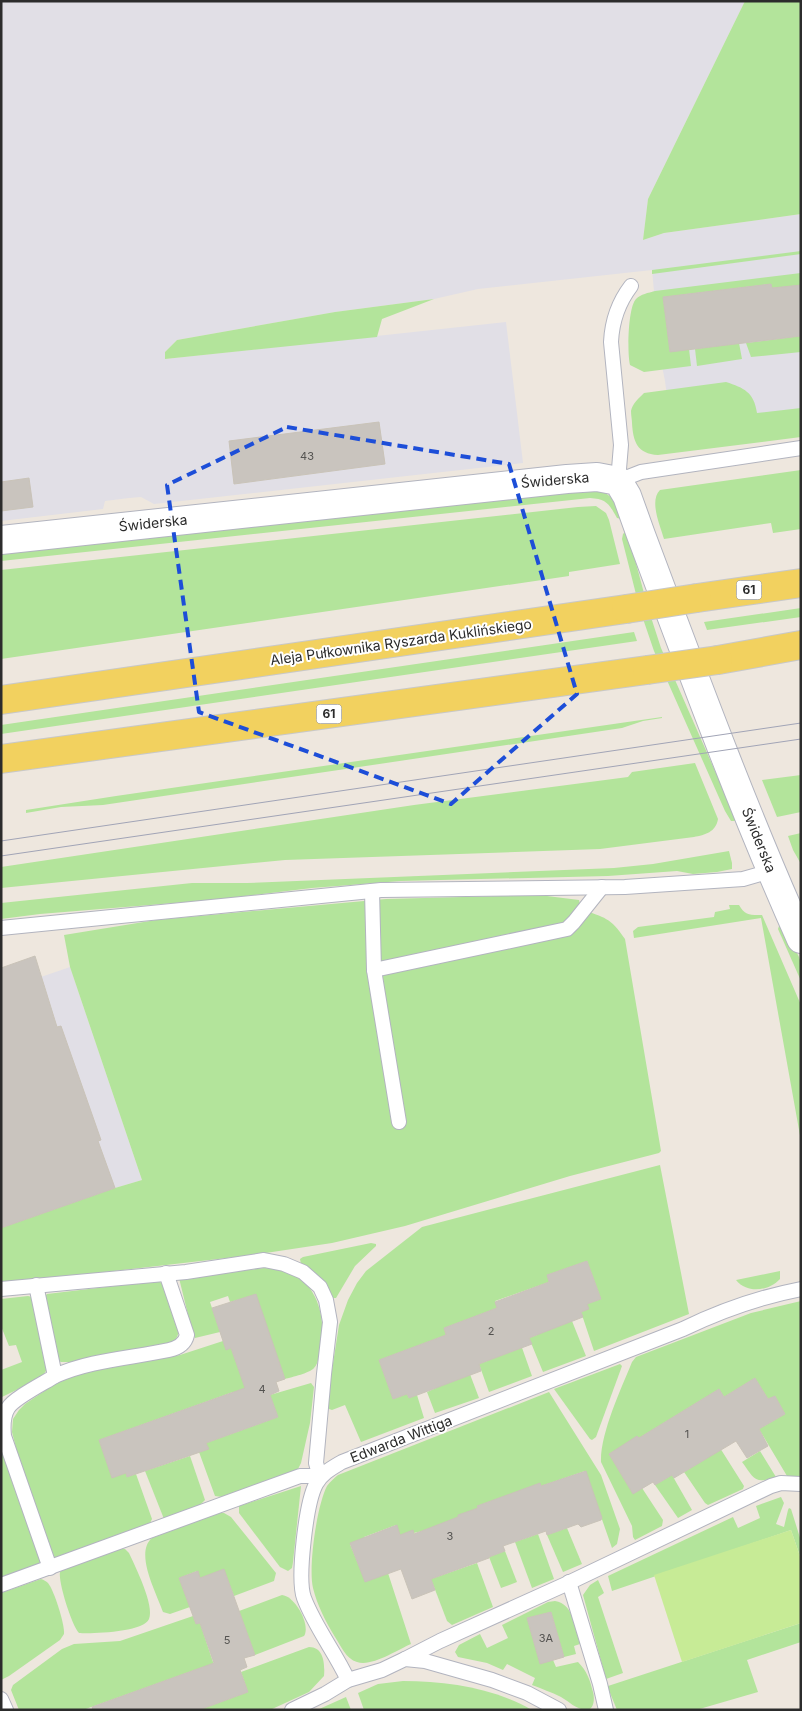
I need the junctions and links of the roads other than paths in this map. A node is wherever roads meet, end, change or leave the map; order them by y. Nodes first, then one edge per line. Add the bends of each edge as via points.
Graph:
1 (631, 286) dead end
2 (801, 448) edge
3 (618, 481) junction
4 (1, 540) edge
5 (801, 583) edge
6 (801, 646) edge
7 (8, 697) edge
8 (5, 759) edge
9 (770, 871) junction
10 (602, 887) junction
11 (372, 891) junction
12 (1, 928) edge
13 (801, 939) edge
14 (374, 970) junction
15 (399, 1122) dead end
16 (166, 1273) junction
17 (36, 1285) junction
18 (1, 1289) edge
19 (801, 1289) edge
20 (55, 1376) junction
21 (321, 1476) junction
22 (801, 1484) edge
23 (50, 1568) junction
24 (569, 1582) junction
25 (1, 1585) edge
26 (405, 1659) junction
27 (348, 1680) junction
28 (1, 1698) edge
29 (6, 1710) edge
30 (292, 1710) edge
31 (559, 1710) edge
32 (606, 1710) edge

1 - 3 lane via 619,302 611,342 622,445
2 - 3 lane via 641,472
3 - 4 street, Świderska via 597,476
3 - 9 street, Świderska via 628,496
5 - 7 main road, Aleja Pułkownika Ryszarda Kuklińskiego / 61, bridge
6 - 8 main road, 61, bridge
9 - 10 lane via 742,878
9 - 13 street, Świderska
10 - 11 lane
10 - 14 lane via 567,929
11 - 12 lane
11 - 14 lane
14 - 15 lane
16 - 17 lane
16 - 20 lane via 187,1335 182,1345 85,1365
16 - 21 lane via 264,1260 302,1272 320,1287 330,1322 316,1463
17 - 18 lane
17 - 20 lane
19 - 21 lane, Edwarda Wittiga via 710,1316 342,1462
20 - 23 lane via 8,1407 3,1423 4,1436
21 - 23 lane via 300,1476
21 - 27 lane via 311,1499 301,1582 310,1612
22 - 24 lane via 771,1486
23 - 25 lane
24 - 26 lane
24 - 32 lane
26 - 27 lane
26 - 31 lane via 425,1661 498,1682
27 - 30 lane
28 - 29 lane

